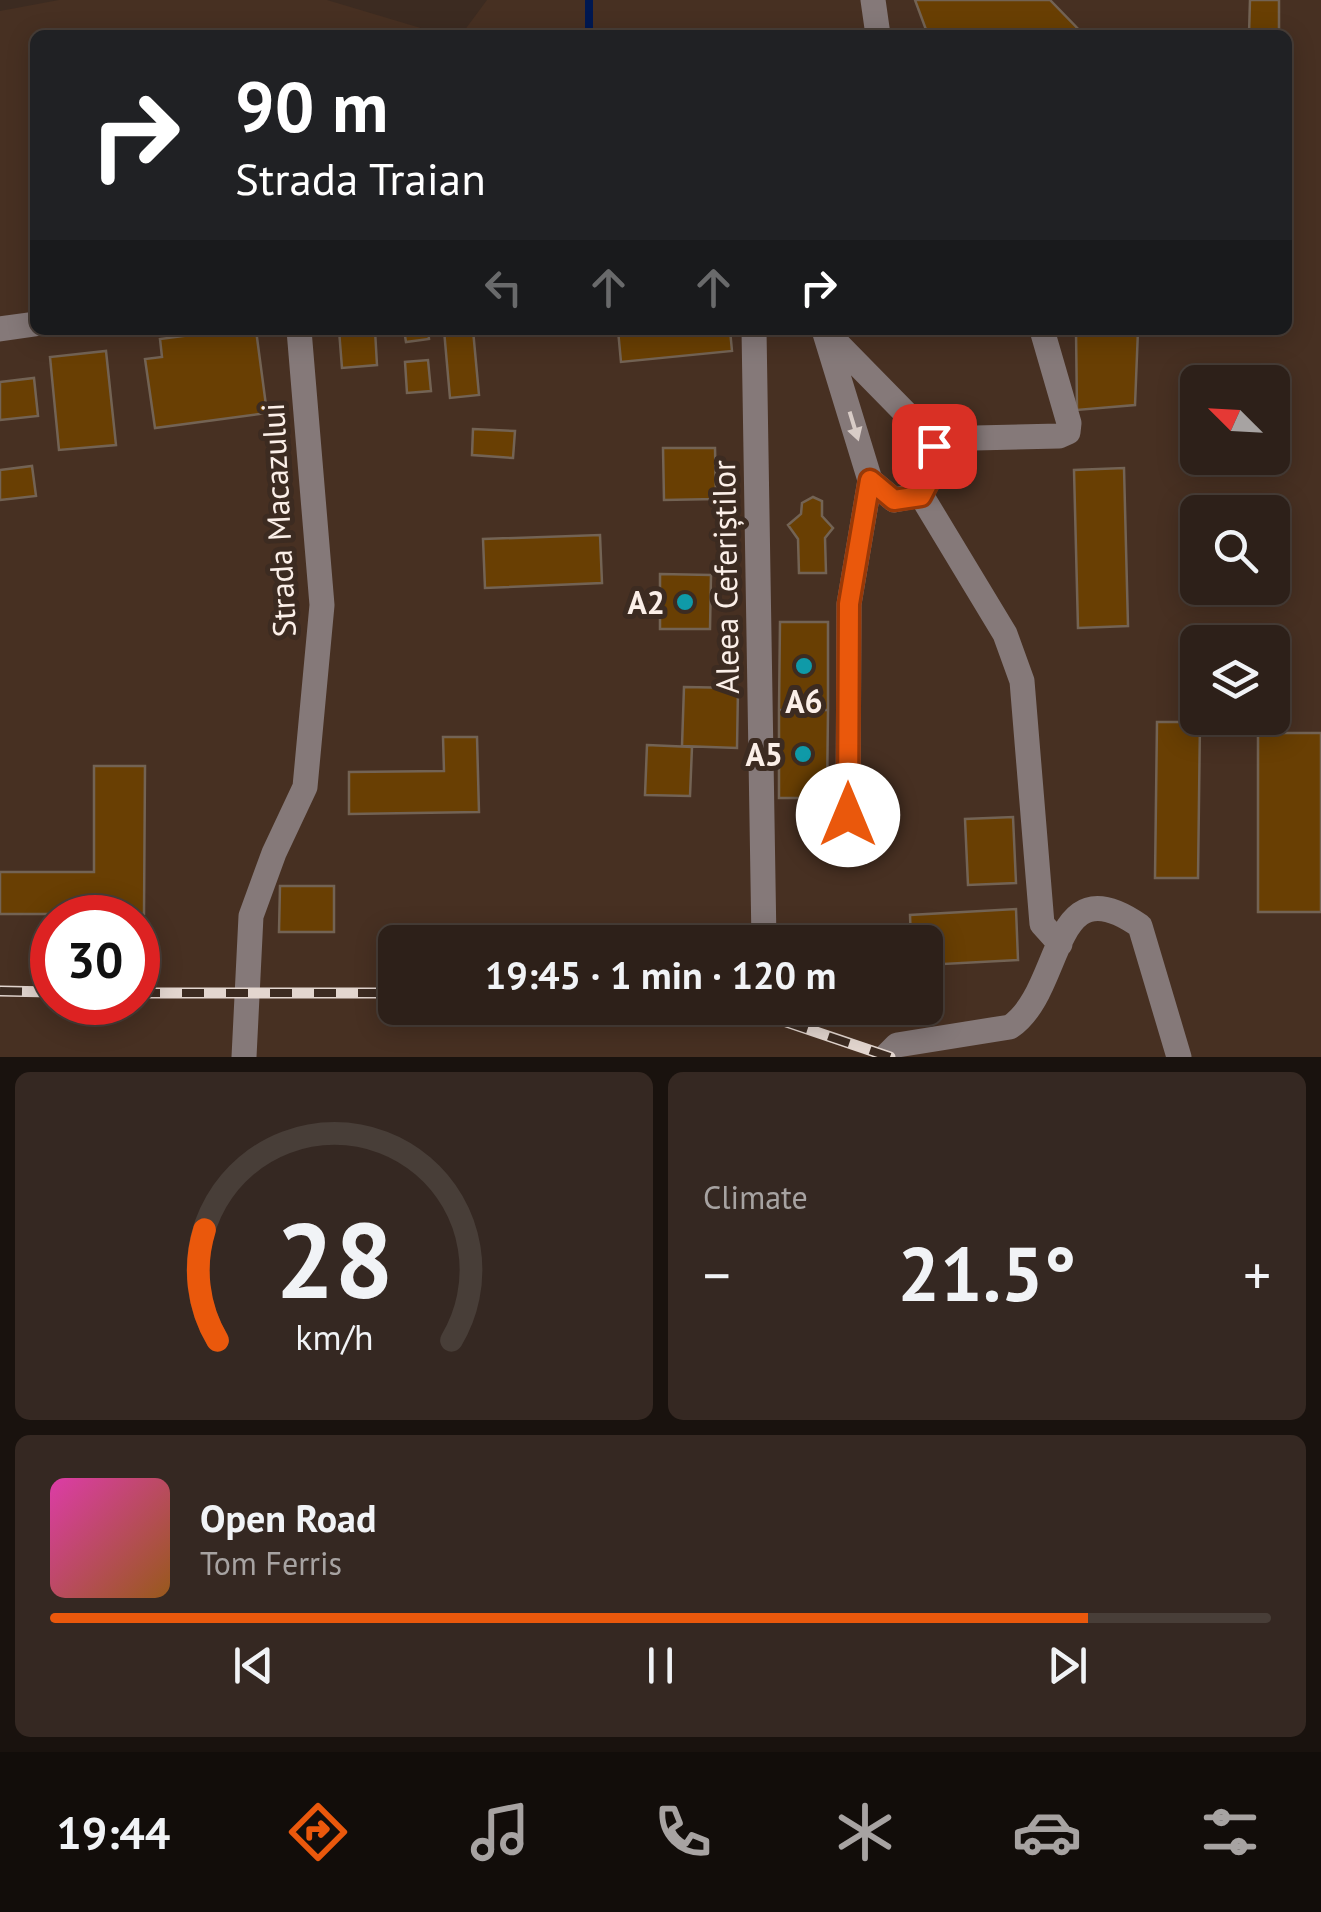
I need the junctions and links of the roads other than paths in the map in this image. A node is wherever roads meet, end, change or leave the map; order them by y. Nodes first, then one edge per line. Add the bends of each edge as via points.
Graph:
1 (873, 0) edge
2 (877, 30) edge
3 (30, 325) edge
4 (0, 329) edge
5 (299, 335) edge
6 (754, 335) edge
7 (826, 335) edge
8 (829, 335) edge
9 (1043, 335) edge
10 (930, 439) junction
11 (870, 480) junction
12 (921, 496) junction
13 (848, 815) dead end
14 (764, 925) edge
15 (1060, 944) junction
16 (244, 1057) edge
17 (885, 1057) edge
18 (1179, 1057) edge

1 - 2 street
3 - 4 street
5 - 16 street, Strada Macazului via 322,605 305,787 252,916
6 - 14 street, Aleea Ceferiștilor
7 -> 11 street
8 - 10 street
9 - 10 street via 1068,432
10 - 12 street via 935,469
11 - 12 street via 894,500
11 - 13 street via 849,604
12 - 15 street via 1005,634 1022,681 1042,924
15 - 17 street via 1036,1003 1010,1027 898,1045
15 - 18 street via 1080,910 1101,906 1140,926

